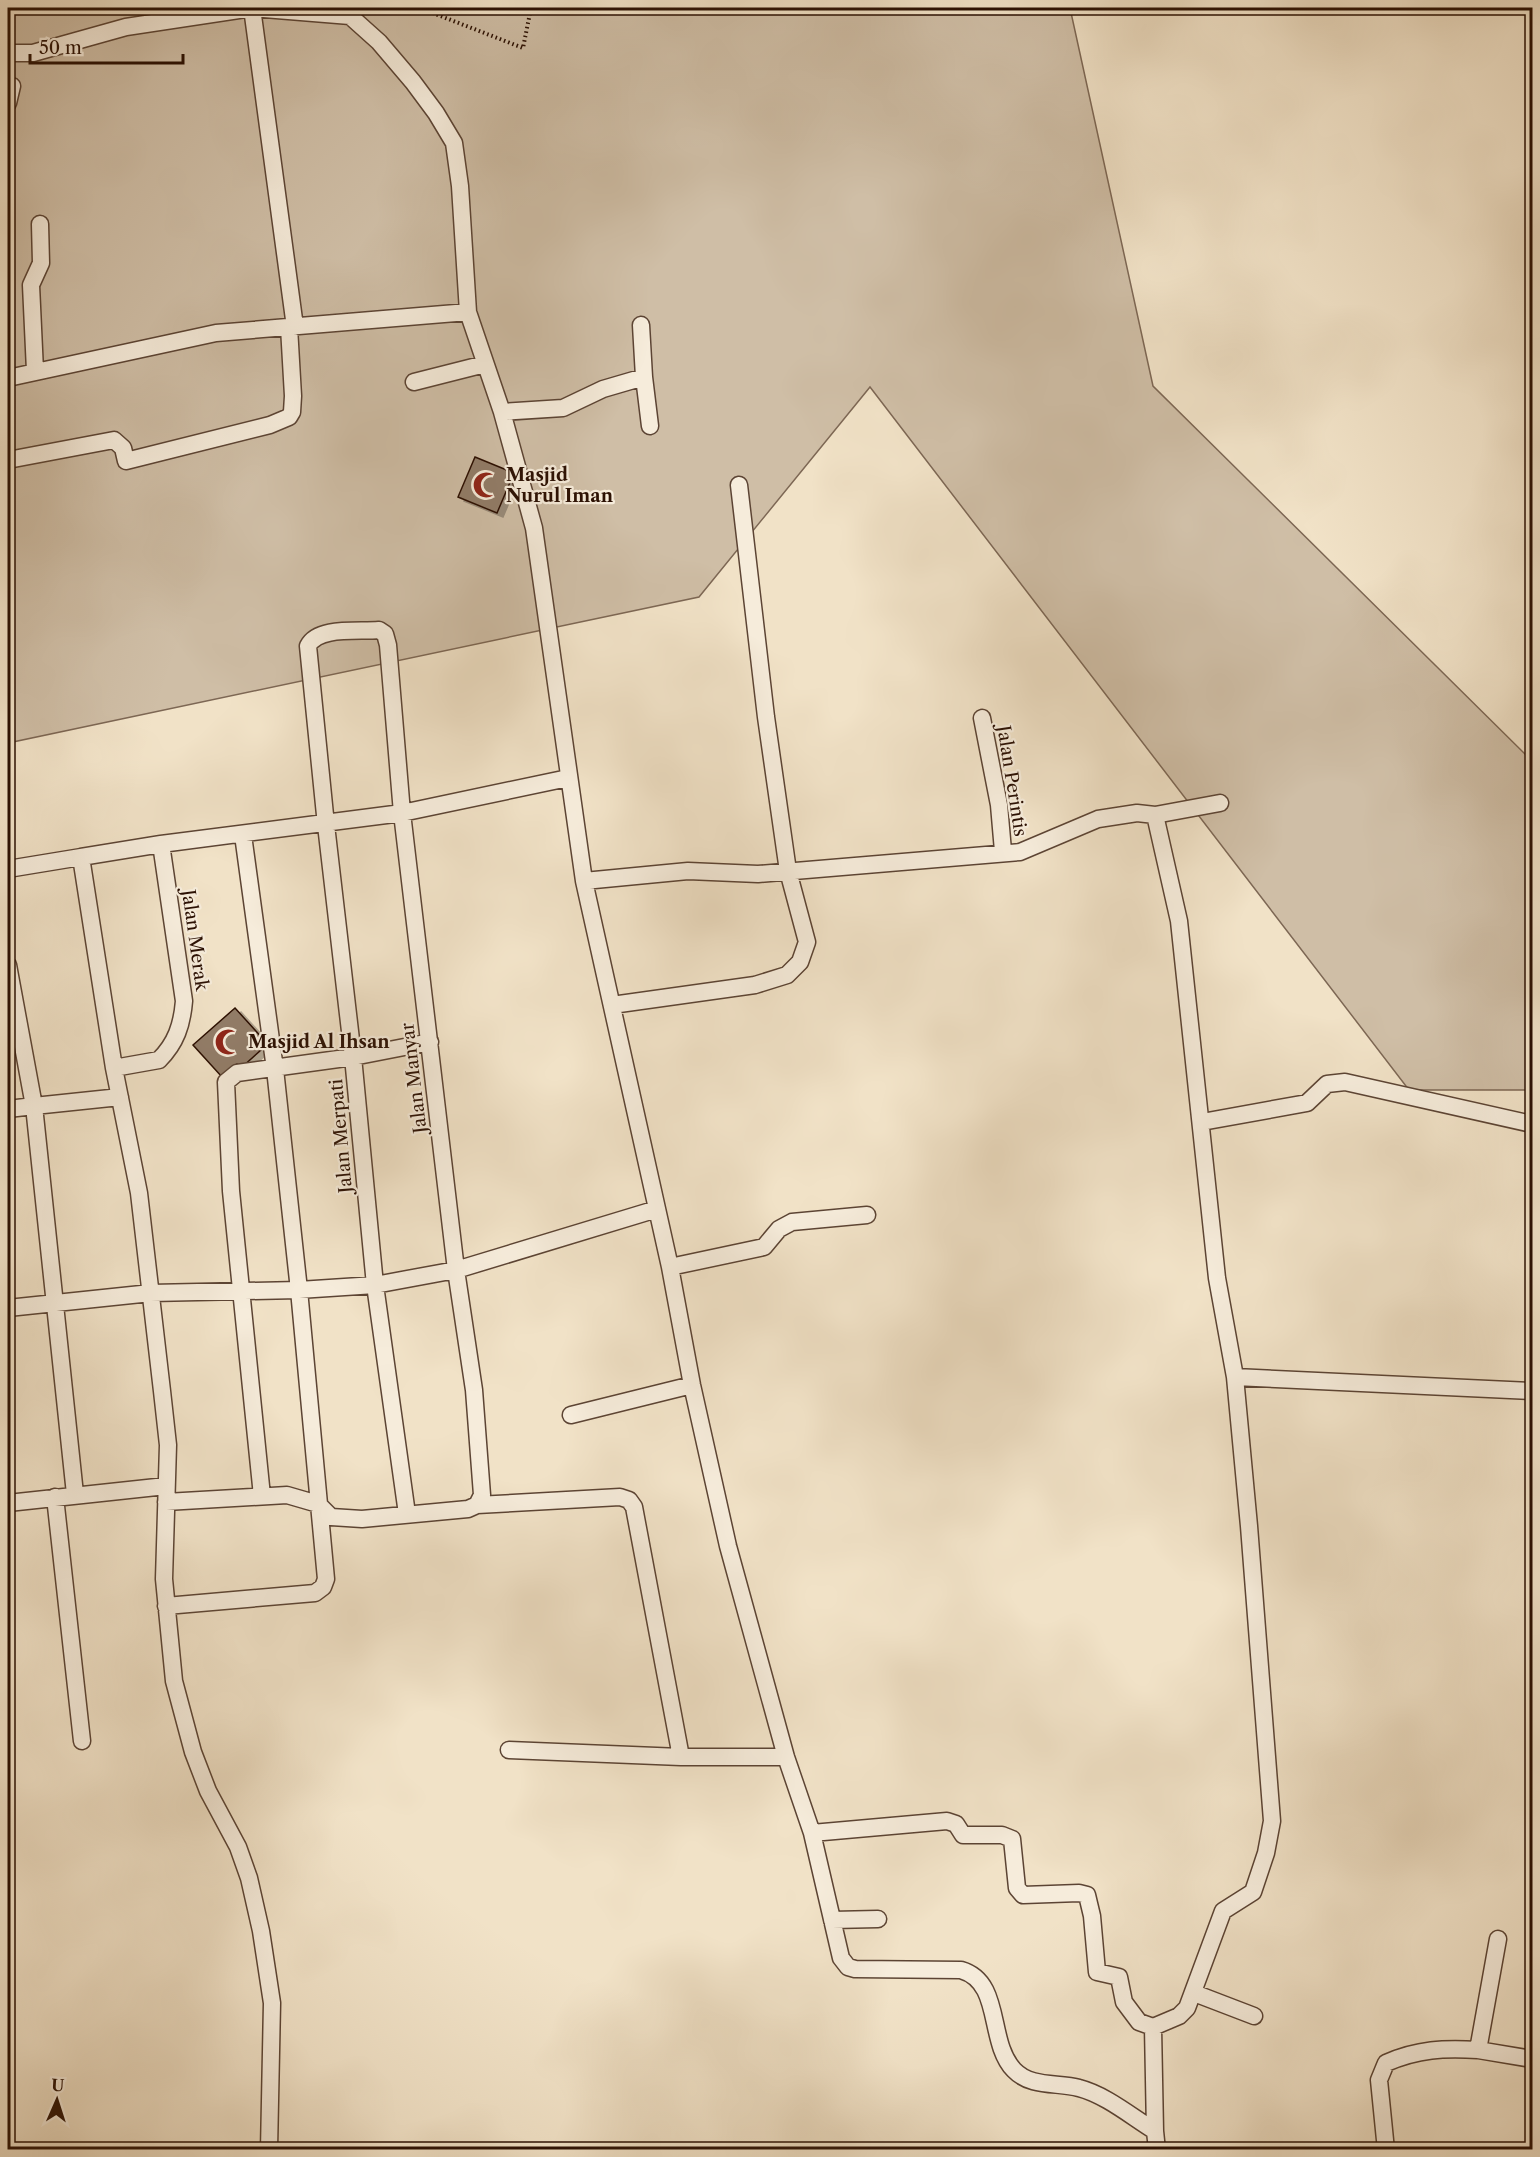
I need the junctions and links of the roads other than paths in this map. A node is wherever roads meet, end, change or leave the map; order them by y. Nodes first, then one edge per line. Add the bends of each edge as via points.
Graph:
1 (252, 8) edge
2 (351, 12) edge
3 (8, 53) edge
4 (12, 86) dead end
5 (8, 103) edge
6 (40, 224) dead end
7 (468, 312) junction
8 (641, 325) dead end
9 (292, 327) junction
10 (485, 364) junction
11 (35, 371) junction
12 (644, 377) junction
13 (8, 378) edge
14 (414, 382) dead end
15 (502, 412) junction
16 (650, 426) dead end
17 (8, 460) edge
18 (739, 485) dead end
19 (388, 645) joint
20 (982, 718) dead end
21 (568, 778) junction
22 (1220, 803) dead end
23 (402, 813) junction
24 (1155, 815) junction
25 (326, 825) junction
26 (243, 835) junction
27 (161, 844) junction
28 (1003, 851) junction
29 (81, 857) junction
30 (8, 869) edge
31 (788, 871) junction
32 (584, 881) junction
33 (8, 965) edge
34 (612, 1005) junction
35 (429, 1042) junction
36 (354, 1058) junction
37 (114, 1068) junction
38 (275, 1069) junction
39 (120, 1097) junction
40 (34, 1106) junction
41 (8, 1108) edge
42 (1202, 1122) junction
43 (1533, 1124) edge
44 (657, 1209) junction
45 (867, 1215) dead end
46 (670, 1267) junction
47 (456, 1270) junction
48 (375, 1285) junction
49 (299, 1290) junction
50 (242, 1291) junction
51 (151, 1293) junction
52 (56, 1302) junction
53 (8, 1308) edge
54 (1235, 1377) junction
55 (692, 1385) junction
56 (1533, 1391) edge
57 (571, 1415) dead end
58 (75, 1494) junction
59 (166, 1494) junction
60 (262, 1496) junction
61 (55, 1497) junction
62 (8, 1503) edge
63 (318, 1504) junction
64 (477, 1505) junction
65 (407, 1514) junction
66 (166, 1606) junction
67 (82, 1741) dead end
68 (509, 1750) dead end
69 (681, 1757) junction
70 (786, 1757) junction
71 (812, 1833) junction
72 (878, 1919) dead end
73 (832, 1920) junction
74 (1498, 1939) dead end
75 (1194, 1993) junction
76 (1254, 2016) dead end
77 (1153, 2027) junction
78 (1478, 2050) junction
79 (1533, 2059) edge
80 (1155, 2131) junction
81 (269, 2150) edge
82 (1157, 2150) edge
83 (1386, 2150) edge

1 - 2 street
1 - 3 street via 126,27 33,52
1 - 9 street
2 - 7 street via 413,82 454,143
4 - 5 street
6 - 11 street via 41,263 31,285
7 - 9 street
7 - 10 street
8 - 12 street
9 - 11 street via 216,333
9 - 17 street via 293,396 289,417 132,462 126,462 123,448 114,440
10 - 14 street
10 - 15 street
11 - 13 street
12 - 15 street via 603,389 563,408
12 - 16 street
15 - 21 street via 534,528
18 - 31 street
19 - 23 street, Jalan Manyar
19 - 25 street, Jalan Merpati via 385,634 379,630 321,634 308,646
20 - 28 street, Jalan Perintis via 999,805
21 - 23 street
21 - 32 street
22 - 24 street
23 - 25 street
23 - 35 street, Jalan Manyar
24 - 28 street via 1137,813 1098,819 1037,847
24 - 42 street via 1179,921
25 - 26 street
25 - 36 street, Jalan Merpati
26 - 27 street
26 - 38 street
27 - 29 street
27 - 37 street, Jalan Merak via 183,1016 178,1034 159,1060
28 - 31 street
29 - 30 street
29 - 37 street
31 - 32 street via 688,871
31 - 34 street via 807,942 800,962 787,975 754,985
32 - 34 street
33 - 40 street
34 - 44 street
35 - 36 street
35 - 47 street, Jalan Manyar
36 - 38 street
36 - 48 street, Jalan Merpati
37 - 39 street
38 - 49 street
38 - 50 street via 237,1073 224,1088
39 - 40 street
39 - 51 street via 139,1193
40 - 41 street
40 - 52 street
42 - 43 street via 1307,1103 1327,1084 1345,1082
42 - 54 street via 1217,1278
44 - 46 street
44 - 47 street
45 - 46 street via 792,1222 779,1228 764,1247
46 - 55 street
47 - 48 street
47 - 64 street, Jalan Manyar via 475,1401 482,1496
48 - 49 street
48 - 65 street, Jalan Merpati
49 - 50 street
49 - 63 street
50 - 51 street
50 - 60 street
51 - 52 street
51 - 59 street via 168,1445
52 - 53 street
52 - 58 street
54 - 56 street
54 - 75 street via 1272,1821 1253,1892 1223,1911
55 - 57 street
55 - 70 street via 728,1546
58 - 59 street
58 - 61 street
59 - 60 street
59 - 66 street
60 - 63 street via 287,1496
61 - 62 street
61 - 67 street
63 - 65 street via 331,1517 344,1519
63 - 66 street via 326,1579 315,1593
64 - 65 street
64 - 69 street via 620,1497 629,1500 634,1507
66 - 81 street via 174,1681 184,1724 208,1791 238,1847 261,1931 272,2003
68 - 69 street
69 - 70 street
70 - 71 street
71 - 73 street
71 - 77 street via 947,1821 968,1836 1002,1835 1012,1839 1017,1888 1023,1894 1087,1896 1097,1972 1119,1977 1124,2002 1139,2022
72 - 73 street
73 - 80 street via 841,1958 855,1970 971,1972 987,1992 995,2033 1013,2069 1025,2079 1092,2092
74 - 78 street
75 - 76 street
75 - 77 street via 1184,2013
77 - 80 street
78 - 79 street
78 - 83 street via 1438,2048 1386,2063 1379,2080
80 - 82 street

